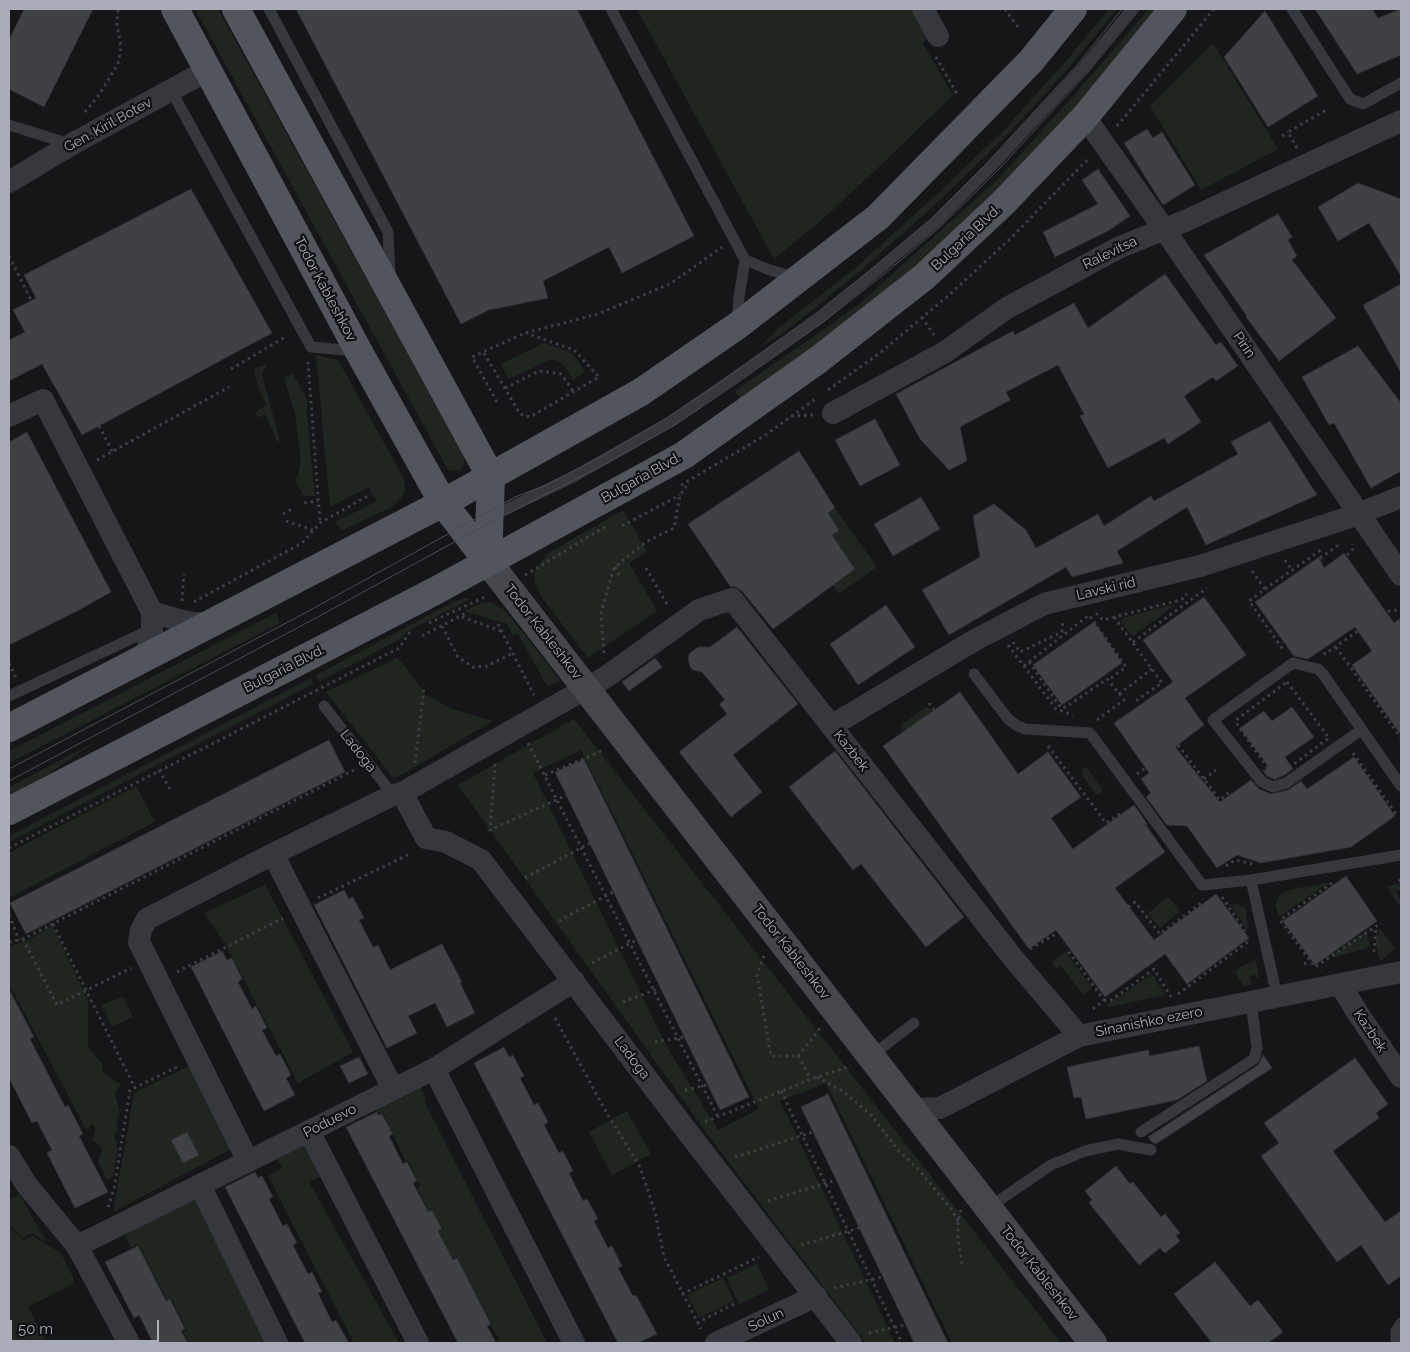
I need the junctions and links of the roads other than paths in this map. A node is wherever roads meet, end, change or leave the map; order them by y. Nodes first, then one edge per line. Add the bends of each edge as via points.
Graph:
1 (175, 9) edge
2 (236, 9) edge
3 (269, 9) edge
4 (611, 9) edge
5 (923, 9) edge
6 (1073, 9) edge
7 (1132, 9) edge
8 (1173, 9) edge
9 (1292, 9) edge
10 (938, 36) road end
11 (208, 70) junction
12 (1401, 83) edge
13 (171, 90) junction
14 (1085, 117) junction
15 (1401, 121) edge
16 (9, 125) edge
17 (72, 144) junction
18 (9, 182) edge
19 (1164, 228) junction
20 (744, 260) junction
21 (799, 278) junction
22 (390, 292) junction
23 (737, 326) junction
24 (359, 352) junction
25 (833, 413) dead end
26 (9, 416) edge
27 (491, 477) junction
28 (1401, 497) edge
29 (443, 503) junction
30 (1358, 514) junction
31 (477, 524) junction
32 (488, 562) junction
33 (1401, 574) edge
34 (152, 620) junction
35 (211, 623) junction
36 (143, 658) junction
37 (974, 674) dead end
38 (596, 683) junction
39 (9, 696) edge
40 (324, 706) dead end
41 (831, 726) junction
42 (9, 728) edge
43 (1361, 730) junction
44 (1401, 786) edge
45 (398, 794) junction
46 (9, 811) edge
47 (273, 854) junction
48 (1401, 855) edge
49 (1251, 880) junction
50 (1401, 972) edge
51 (574, 981) junction
52 (1340, 984) junction
53 (1277, 996) junction
54 (1251, 1002) junction
55 (914, 1023) dead end
56 (1079, 1036) junction
57 (863, 1061) junction
58 (434, 1069) junction
59 (1401, 1077) edge
60 (393, 1089) junction
61 (912, 1108) junction
62 (309, 1131) junction
63 (1141, 1132) dead end
64 (1151, 1150) dead end
65 (9, 1156) edge
66 (248, 1161) junction
67 (200, 1185) junction
68 (988, 1208) junction
69 (77, 1246) junction
70 (825, 1292) junction
71 (1401, 1322) edge
72 (859, 1338) edge
73 (710, 1340) edge
74 (129, 1343) edge
75 (277, 1343) edge
76 (418, 1343) edge
77 (574, 1343) edge
78 (1093, 1343) edge
79 (1396, 1343) edge

1 - 11 main road, Todor Kableshkov
2 - 22 main road
3 - 22 lane via 388,232
4 - 20 lane
5 - 10 street
6 - 21 main road via 1031,61 878,217
7 - 31 lane via 1084,67 971,188 820,318 670,422 573,477
8 - 14 main road, Bulgaria Blvd.
9 - 12 lane via 1350,99 1363,104
11 - 13 street, Gen. Kiril Botev
11 - 24 main road, Todor Kableshkov
13 - 17 street, Gen. Kiril Botev
13 - 24 lane via 311,347
14 - 19 street, Pirin
14 - 32 main road, Bulgaria Blvd. via 924,277 818,360 684,455
15 - 19 street, Ralevitsa
16 - 17 lane
17 - 18 street, Gen. Kiril Botev
19 - 25 street, Ralevitsa via 1120,247 1007,308 945,352
19 - 30 street, Pirin
20 - 21 lane
20 - 23 lane
21 - 23 main road
22 - 27 main road
23 - 27 main road via 641,392
24 - 29 main road, Todor Kableshkov
26 - 34 street via 43,400
27 - 29 main road
27 - 31 main road
28 - 30 street, Lavski rid
29 - 31 main road, Todor Kableshkov
29 - 35 main road
30 - 33 street, Pirin
30 - 41 street, Lavski rid via 1200,566 1044,604 975,640
31 - 32 main road, Todor Kableshkov
32 - 38 main road, Todor Kableshkov
32 - 46 main road, Bulgaria Blvd.
34 - 35 street via 178,616 192,623
34 - 36 street
34 - 39 lane
35 - 36 main road
36 - 42 main road
37 - 49 lane via 1016,726 1090,733 1202,885
38 - 41 street, Kazbek via 699,610 732,599
38 - 45 street
38 - 57 main road, Todor Kableshkov
40 - 45 lane, Ladoga via 368,763
41 - 56 street, Kazbek via 1013,958
43 - 43 lane via 1321,671 1293,663 1213,720 1262,782 1274,787 1286,783
43 - 44 lane
45 - 47 street
45 - 51 street, Ladoga via 426,838 446,842 481,860
47 - 60 street
47 - 66 street via 147,919 139,942
48 - 49 lane
49 - 53 lane
50 - 52 street, Sinanishko ezero
51 - 58 street, Poduevo
51 - 70 street, Ladoga via 778,1248
52 - 53 street, Sinanishko ezero
52 - 59 street, Kazbek
53 - 54 street, Sinanishko ezero
54 - 56 street, Sinanishko ezero
54 - 63 lane via 1257,1048 1254,1059
55 - 57 lane
56 - 61 street, Sinanishko ezero via 940,1108
57 - 61 main road, Todor Kableshkov
58 - 60 street, Poduevo
58 - 77 street
60 - 62 street, Poduevo
61 - 68 main road, Todor Kableshkov
62 - 66 street, Poduevo
62 - 76 street
64 - 68 lane via 1118,1144 1085,1151 1051,1165
65 - 69 street via 26,1184
66 - 67 street, Poduevo
67 - 69 street, Poduevo
67 - 75 street
68 - 78 main road, Todor Kableshkov
69 - 74 street
70 - 72 street, Ladoga
70 - 73 street, Solun
71 - 79 lane via 1396,1331

